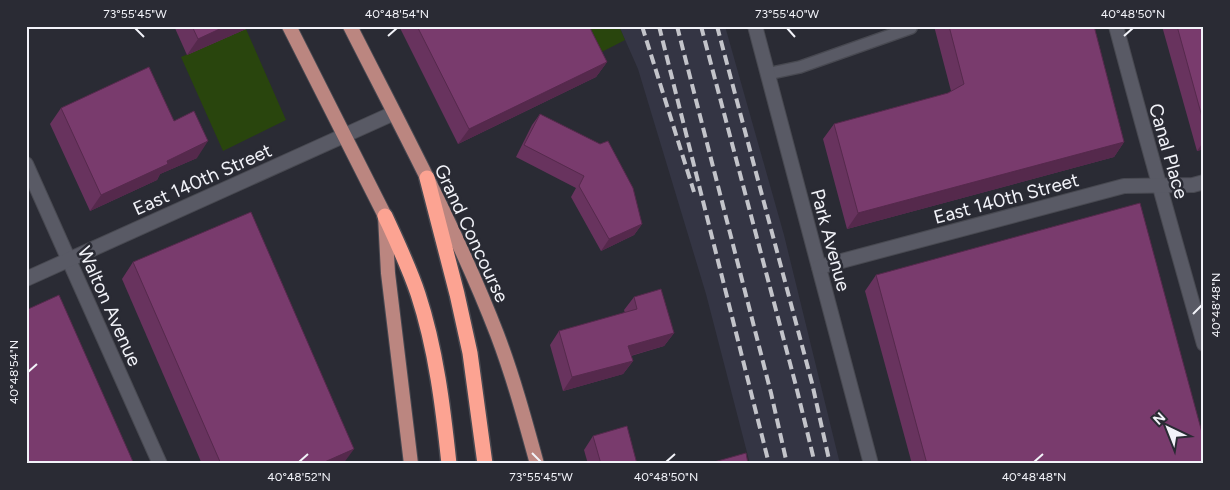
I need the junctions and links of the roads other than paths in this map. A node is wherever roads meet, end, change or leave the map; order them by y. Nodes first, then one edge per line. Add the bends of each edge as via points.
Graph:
1 (288, 26) edge
2 (350, 26) edge
3 (755, 26) edge
4 (1116, 26) edge
5 (911, 28) dead end
6 (767, 74) junction
7 (394, 112) junction
8 (343, 135) junction
9 (26, 164) edge
10 (427, 178) junction
11 (1204, 182) edge
12 (1160, 185) junction
13 (385, 216) junction
14 (69, 260) junction
15 (819, 267) junction
16 (26, 279) edge
17 (1204, 344) edge
18 (160, 464) edge
19 (411, 464) edge
20 (449, 464) edge
21 (485, 464) edge
22 (536, 464) edge
23 (871, 464) edge

1 - 8 main road
2 - 7 main road, Grand Concourse
3 - 6 street, Park Avenue
4 - 12 street, Canal Place
5 - 6 lane via 800,67
6 - 15 street, Park Avenue
7 - 8 street, East 140th Street
7 - 10 main road, Grand Concourse
8 - 13 main road
8 - 14 street, East 140th Street
9 - 14 street, Walton Avenue
10 - 21 highway via 470,353
10 - 22 main road, Grand Concourse via 497,334
11 - 12 street, East 140th Street
12 - 15 street, East 140th Street via 1124,186
12 - 17 street, Canal Place
13 - 19 main road via 388,274
13 - 20 highway via 410,272 426,320 438,377
14 - 16 street, East 140th Street
14 - 18 street, Walton Avenue
15 - 23 street, Park Avenue

